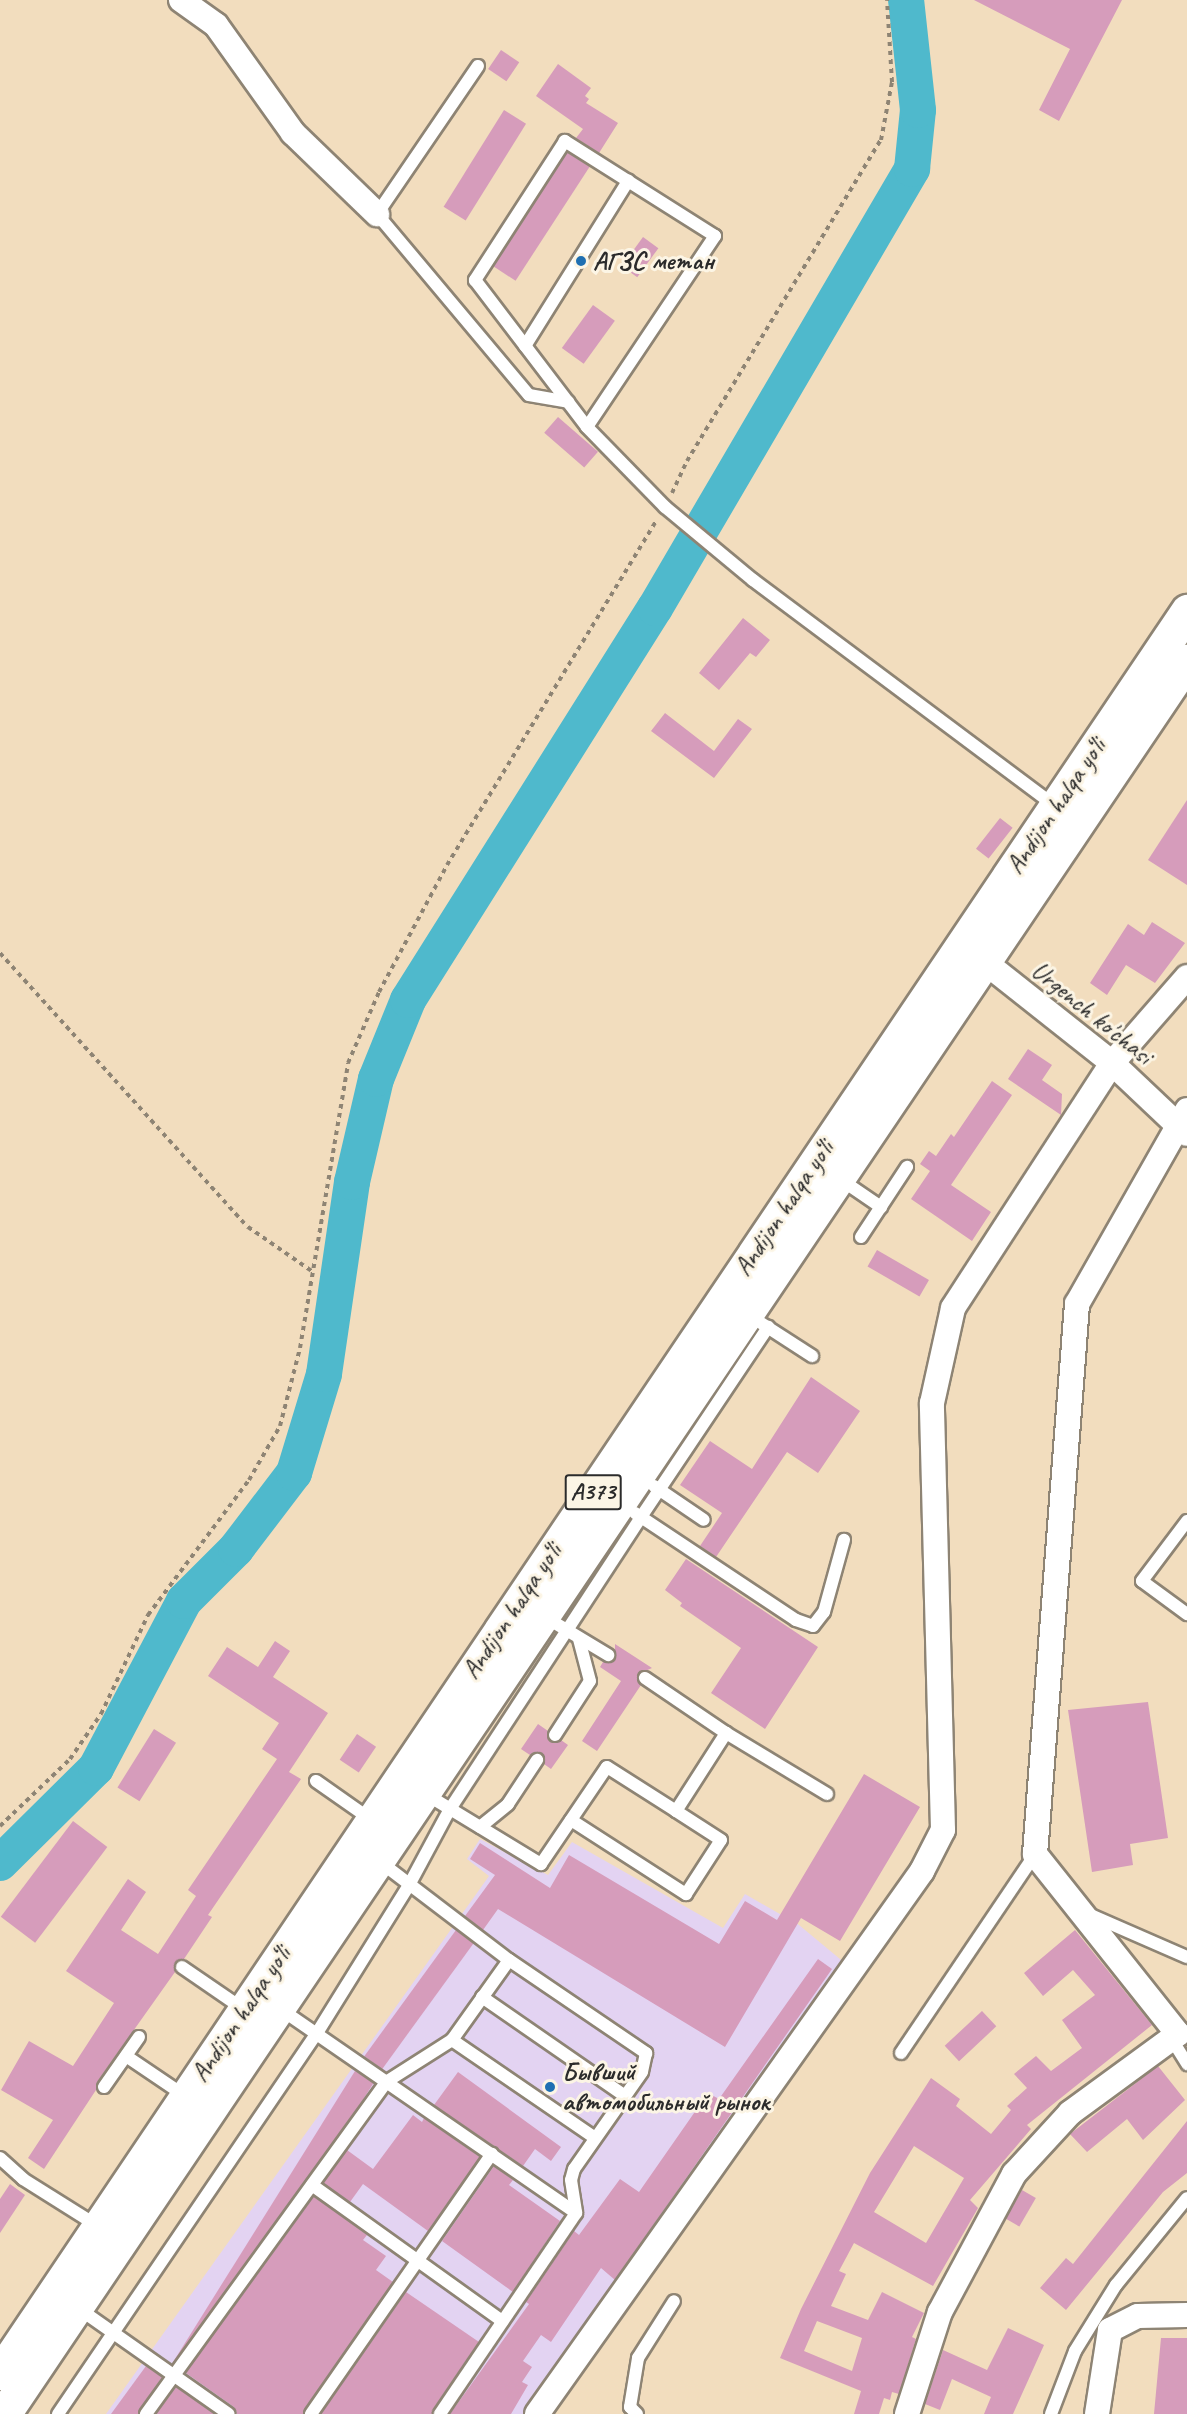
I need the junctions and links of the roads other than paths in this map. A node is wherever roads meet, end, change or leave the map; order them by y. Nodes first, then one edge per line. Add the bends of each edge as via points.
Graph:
1 (181, 0) edge
2 (478, 66) dead end
3 (628, 181) junction
4 (377, 214) junction
5 (525, 346) junction
6 (568, 402) junction
7 (587, 427) junction
8 (1187, 611) edge
9 (1187, 661) edge
10 (1056, 807) junction
11 (986, 963) junction
12 (1187, 977) edge
13 (1112, 1063) junction
14 (1184, 1122) edge
15 (907, 1167) dead end
16 (839, 1179) junction
17 (881, 1207) junction
18 (861, 1237) dead end
19 (757, 1321) junction
20 (812, 1356) dead end
21 (649, 1482) junction
22 (630, 1510) junction
23 (704, 1520) dead end
24 (1187, 1521) edge
25 (844, 1540) dead end
26 (1187, 1614) edge
27 (555, 1624) junction
28 (579, 1639) junction
29 (608, 1654) dead end
30 (645, 1678) dead end
31 (726, 1733) junction
32 (555, 1736) dead end
33 (537, 1760) dead end
34 (316, 1781) dead end
35 (827, 1794) dead end
36 (436, 1800) junction
37 (676, 1811) junction
38 (371, 1820) junction
39 (572, 1820) junction
40 (480, 1827) junction
41 (1035, 1854) junction
42 (378, 1860) junction
43 (409, 1885) junction
44 (1082, 1912) junction
45 (1187, 1957) edge
46 (509, 1960) junction
47 (182, 1967) dead end
48 (482, 1997) junction
49 (278, 2007) junction
50 (244, 2010) junction
51 (317, 2033) junction
52 (140, 2037) dead end
53 (1171, 2038) junction
54 (452, 2040) junction
55 (901, 2053) dead end
56 (126, 2056) junction
57 (1187, 2064) edge
58 (386, 2082) junction
59 (105, 2087) dead end
60 (186, 2096) junction
61 (625, 2096) junction
62 (595, 2138) junction
63 (492, 2154) junction
64 (0, 2158) edge
65 (312, 2185) junction
66 (1187, 2198) edge
67 (576, 2213) junction
68 (99, 2226) junction
69 (417, 2260) junction
70 (674, 2301) dead end
71 (77, 2306) junction
72 (1187, 2315) edge
73 (502, 2321) junction
74 (114, 2332) junction
75 (0, 2373) edge
76 (174, 2375) junction
77 (4, 2414) edge
78 (58, 2414) edge
79 (146, 2414) edge
80 (230, 2414) edge
81 (311, 2414) edge
82 (440, 2414) edge
83 (537, 2414) edge
84 (637, 2414) edge
85 (907, 2414) edge
86 (1051, 2414) edge
87 (1097, 2414) edge

1 - 4 street via 216,25 293,133
2 - 4 lane
3 - 5 lane
3 - 5 lane via 565,141 475,280
3 - 7 lane via 715,236
4 - 6 lane via 529,395
5 - 6 lane
6 - 7 lane
7 - 10 lane via 665,508 753,580
8 - 10 highway, Andijon halqa yo‘li / A373
9 - 11 highway, Andijon halqa yo‘li / A373
10 - 38 highway, Andijon halqa yo‘li / A373
11 - 13 street, Urgench ko'chasi
11 - 16 highway, Andijon halqa yo‘li / A373
12 - 13 street
13 - 14 street, Urgench ko'chasi
13 - 83 street via 954,1308 932,1403 943,1830 922,1871
14 - 41 street via 1077,1305
15 - 17 lane
16 - 17 lane
16 - 19 highway, Andijon halqa yo‘li / A373
17 - 18 lane
19 - 20 lane
19 - 21 highway, Andijon halqa yo‘li / A373
21 - 22 highway, Andijon halqa yo‘li / A373
21 - 23 lane
22 - 25 lane via 796,1620 813,1626 824,1612
22 - 27 highway, Andijon halqa yo‘li / A373
24 - 26 lane via 1142,1581
27 - 28 lane
27 - 36 highway, Andijon halqa yo‘li / A373
28 - 29 lane
28 - 32 lane via 590,1681
30 - 31 lane
31 - 35 lane
31 - 37 lane
33 - 40 lane via 508,1804
34 - 38 lane
36 - 40 lane
36 - 42 highway, Andijon halqa yo‘li / A373
36 - 43 lane
37 - 39 lane via 607,1767
37 - 39 lane via 721,1840 686,1893
38 - 50 highway, Andijon halqa yo‘li / A373
39 - 40 lane via 541,1864
41 - 44 street
41 - 55 lane
42 - 43 lane
42 - 49 highway, Andijon halqa yo‘li / A373
43 - 46 lane
43 - 51 lane
44 - 45 lane
44 - 53 street via 1178,2034
46 - 48 lane
46 - 61 lane via 646,2052 642,2072
47 - 50 lane
48 - 54 lane
48 - 61 lane
49 - 51 lane
49 - 71 highway, Andijon halqa yo‘li / A373
50 - 60 highway, Andijon halqa yo‘li / A373
51 - 58 lane
51 - 74 lane
52 - 56 lane
53 - 57 lane
53 - 85 street via 1070,2113 1014,2174 940,2312
54 - 58 lane
54 - 62 lane
56 - 59 lane
56 - 60 lane
58 - 63 lane
58 - 65 lane
60 - 68 highway, Andijon halqa yo‘li / A373
61 - 62 lane
62 - 67 lane via 572,2174
63 - 67 lane
63 - 69 lane
64 - 68 lane via 23,2179
65 - 69 lane
65 - 76 lane
66 - 86 lane via 1116,2285 1081,2341
67 - 73 lane
68 - 75 highway, Andijon halqa yo‘li / A373
69 - 73 lane
69 - 81 lane
70 - 84 lane via 638,2358 630,2407
71 - 74 lane
71 - 77 highway, Andijon halqa yo‘li / A373
72 - 87 street via 1138,2316 1110,2331
73 - 82 lane
74 - 76 lane
74 - 78 lane
76 - 79 lane
76 - 80 lane

